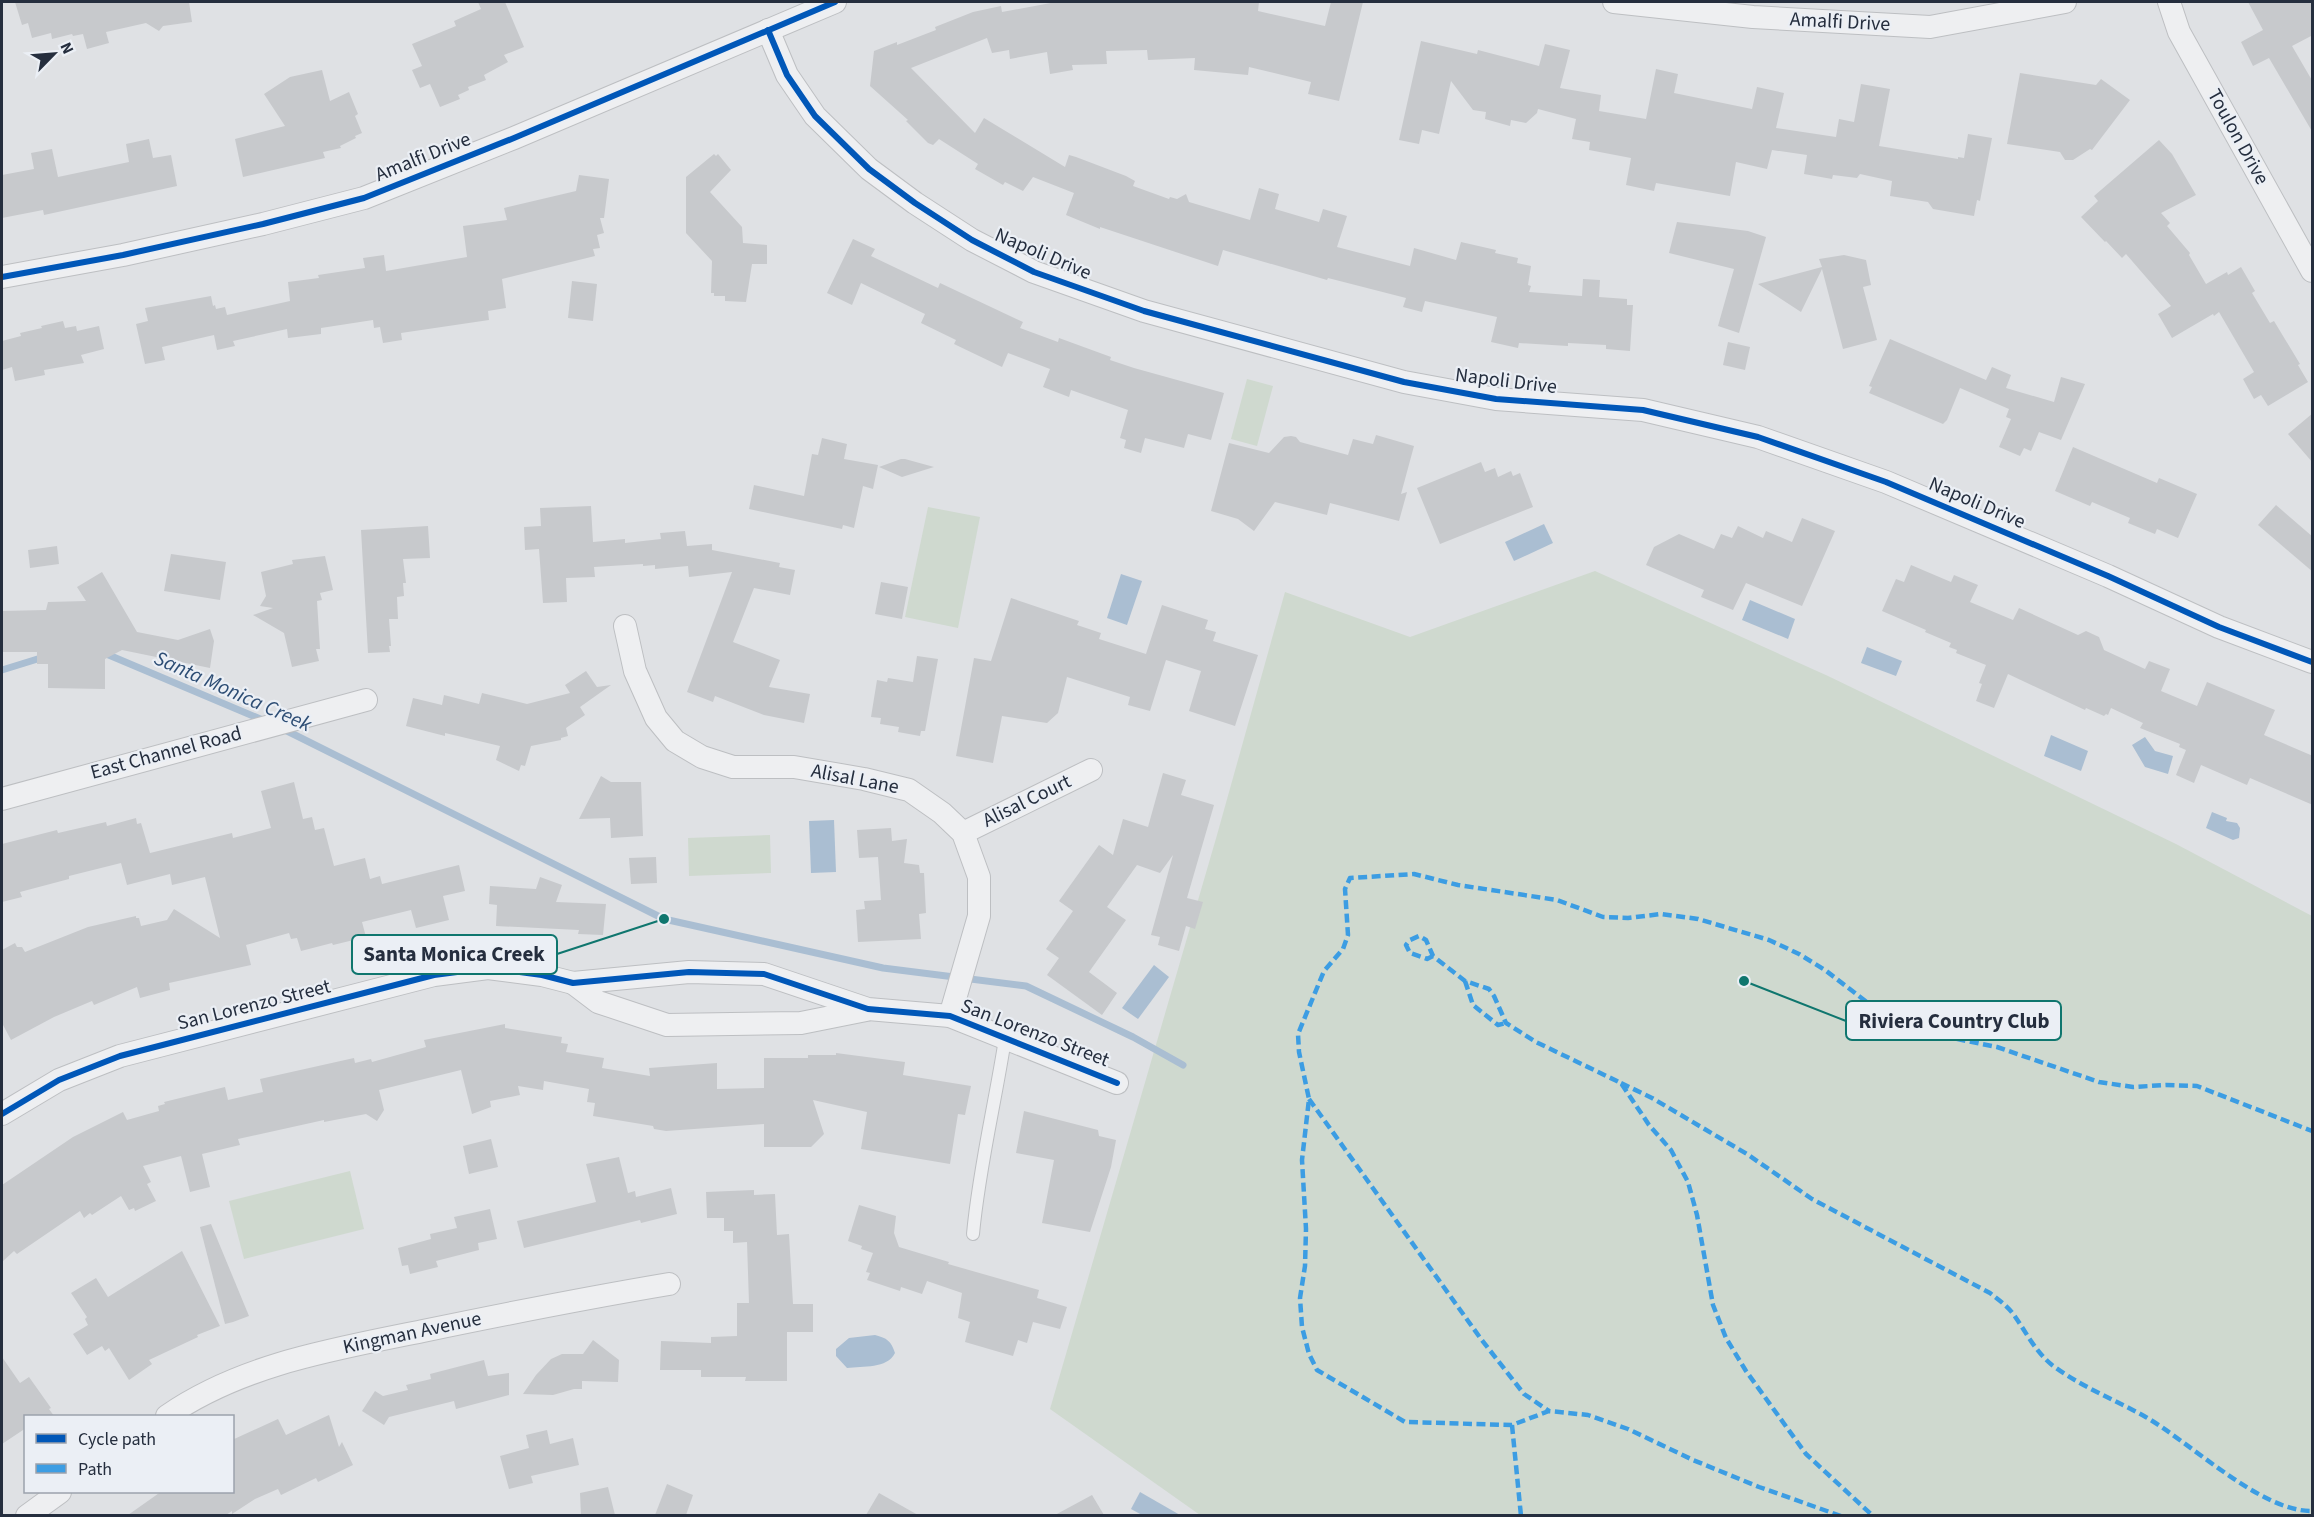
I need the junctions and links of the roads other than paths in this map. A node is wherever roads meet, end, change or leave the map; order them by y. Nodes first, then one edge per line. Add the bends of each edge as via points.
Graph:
1 (836, 2) edge
2 (1614, 2) edge
3 (2065, 2) edge
4 (2169, 2) edge
5 (768, 30) junction
6 (2313, 271) edge
7 (2, 277) edge
8 (625, 626) dead end
9 (2313, 662) edge
10 (366, 700) dead end
11 (1091, 770) dead end
12 (2, 799) edge
13 (963, 833) junction
14 (573, 983) junction
15 (868, 1010) junction
16 (950, 1016) junction
17 (1005, 1038) junction
18 (1117, 1083) dead end
19 (2, 1114) edge
20 (973, 1234) dead end
21 (669, 1284) dead end
22 (168, 1415) edge
23 (57, 1493) edge
24 (27, 1515) edge

1 - 5 street, Amalfi Drive
2 - 3 street, Amalfi Drive via 1753,17 1930,27
4 - 6 street, Toulon Drive via 2179,32
5 - 7 street, Amalfi Drive via 364,198 123,255
5 - 9 street, Napoli Drive via 787,75 815,116 869,168 972,240 1034,272 1144,311 1404,382 1496,399 1643,410 1758,437 1886,482 2219,627
8 - 13 street, Alisal Lane via 634,671 656,718 675,741 702,757 733,767 794,767 909,790
10 - 12 street, East Channel Road
11 - 13 street, Alisal Court
13 - 16 street, Alisal Lane via 980,877 979,916
14 - 15 street, San Lorenzo Street via 689,972 764,974
14 - 15 street, San Lorenzo Street via 598,1002 667,1025 801,1023
14 - 19 street, San Lorenzo Street via 488,968 434,975 120,1056 59,1080
15 - 16 street, San Lorenzo Street
16 - 17 street, San Lorenzo Street
17 - 18 street, San Lorenzo Street
17 - 20 lane via 977,1186
21 - 22 street, Kingman Avenue via 322,1352 246,1375
23 - 24 street

